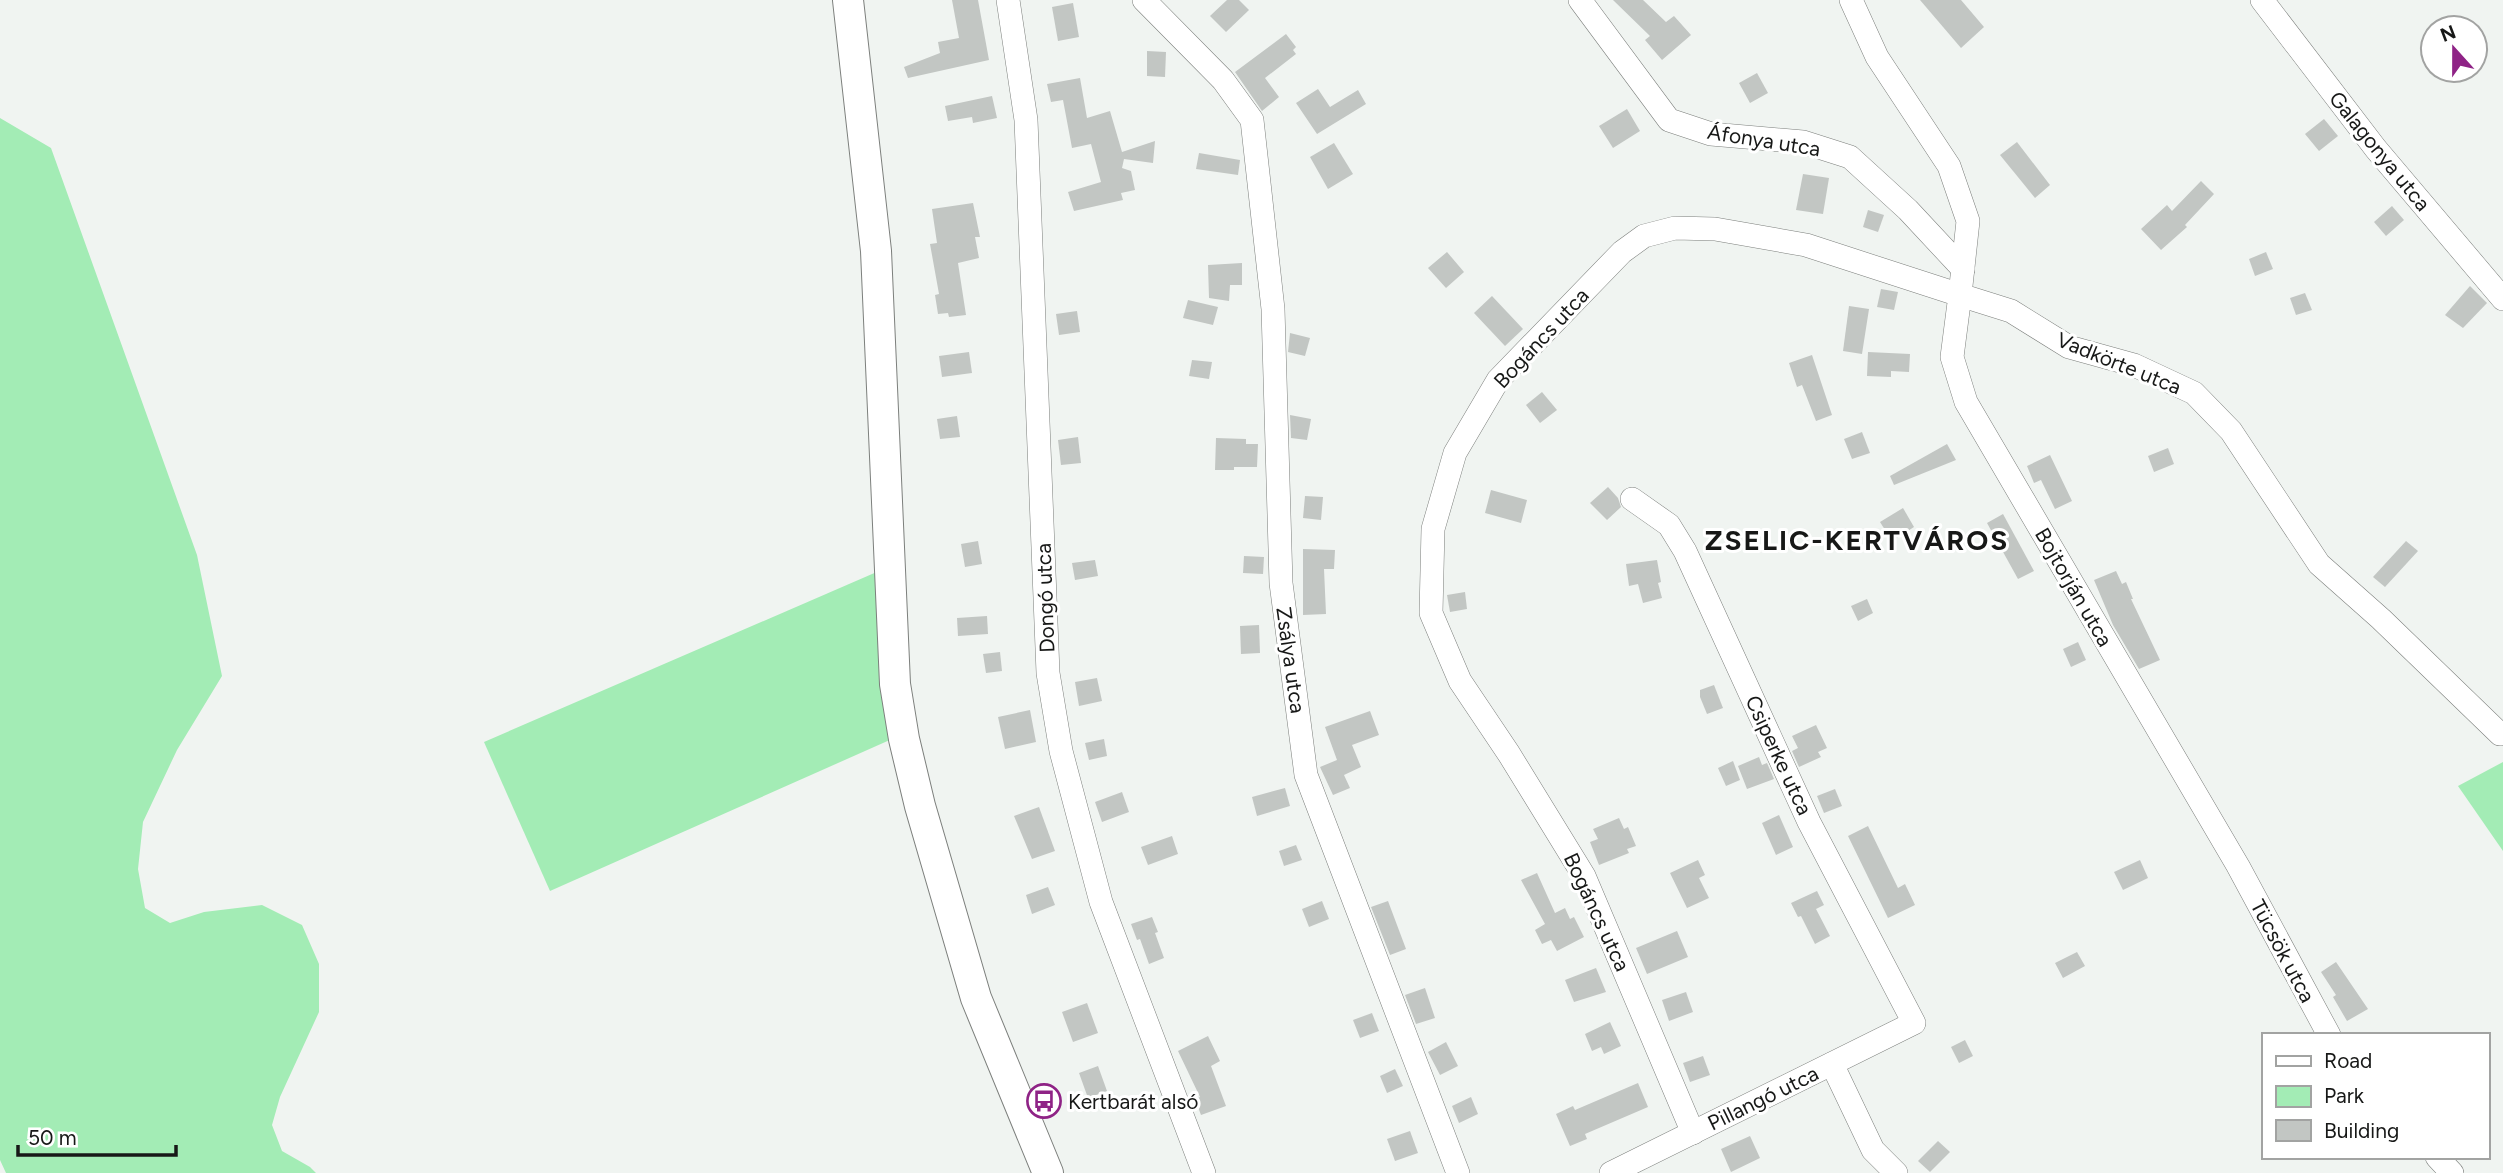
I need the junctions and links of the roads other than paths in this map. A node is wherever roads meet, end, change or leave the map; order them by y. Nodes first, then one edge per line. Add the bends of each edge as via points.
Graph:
1 (848, 0) edge
2 (1008, 0) edge
3 (1144, 0) edge
4 (1580, 0) edge
5 (1851, 0) edge
6 (2262, 0) edge
7 (1963, 269) junction
8 (1961, 295) junction
9 (2503, 299) edge
10 (1632, 499) dead end
11 (2500, 734) dead end
12 (2238, 866) joint
13 (1914, 1023) joint
14 (2328, 1033) edge
15 (1832, 1064) junction
16 (1693, 1132) junction
17 (2439, 1159) edge
18 (1048, 1173) edge
19 (1204, 1173) edge
20 (1458, 1173) edge
21 (1611, 1173) edge
22 (1896, 1173) edge
23 (2452, 1173) edge

1 - 18 street via 876,251 895,684 904,739 976,998
2 - 19 street, Dongó utca via 1026,120 1048,673 1060,751 1101,902
3 - 20 street, Zsálya utca via 1223,80 1252,120 1273,309 1281,583 1307,775
4 - 7 street, Áfonya utca via 1669,120 1711,134 1803,142 1850,157
5 - 7 street via 1877,57 1949,166 1968,221
6 - 9 street, Galagonya utca via 2376,149
7 - 8 street
8 - 11 street, Vadkörte utca via 2011,311 2069,347 2134,365 2194,393 2231,431 2319,564
8 - 12 street, Bojtorján utca via 1952,357 1966,402
8 - 16 street, Bogáncs utca via 1793,243 1715,229 1675,228 1644,236 1622,252 1499,380 1454,453 1433,529 1431,613 1460,681 1584,876
10 - 13 street, Csiperke utca via 1670,525 1685,551 1809,822
12 - 14 street, Tücsök utca
13 - 15 street, Pillangó utca
15 - 16 street, Pillangó utca
15 - 22 street via 1873,1150
16 - 21 street, Pillangó utca
17 - 23 street

